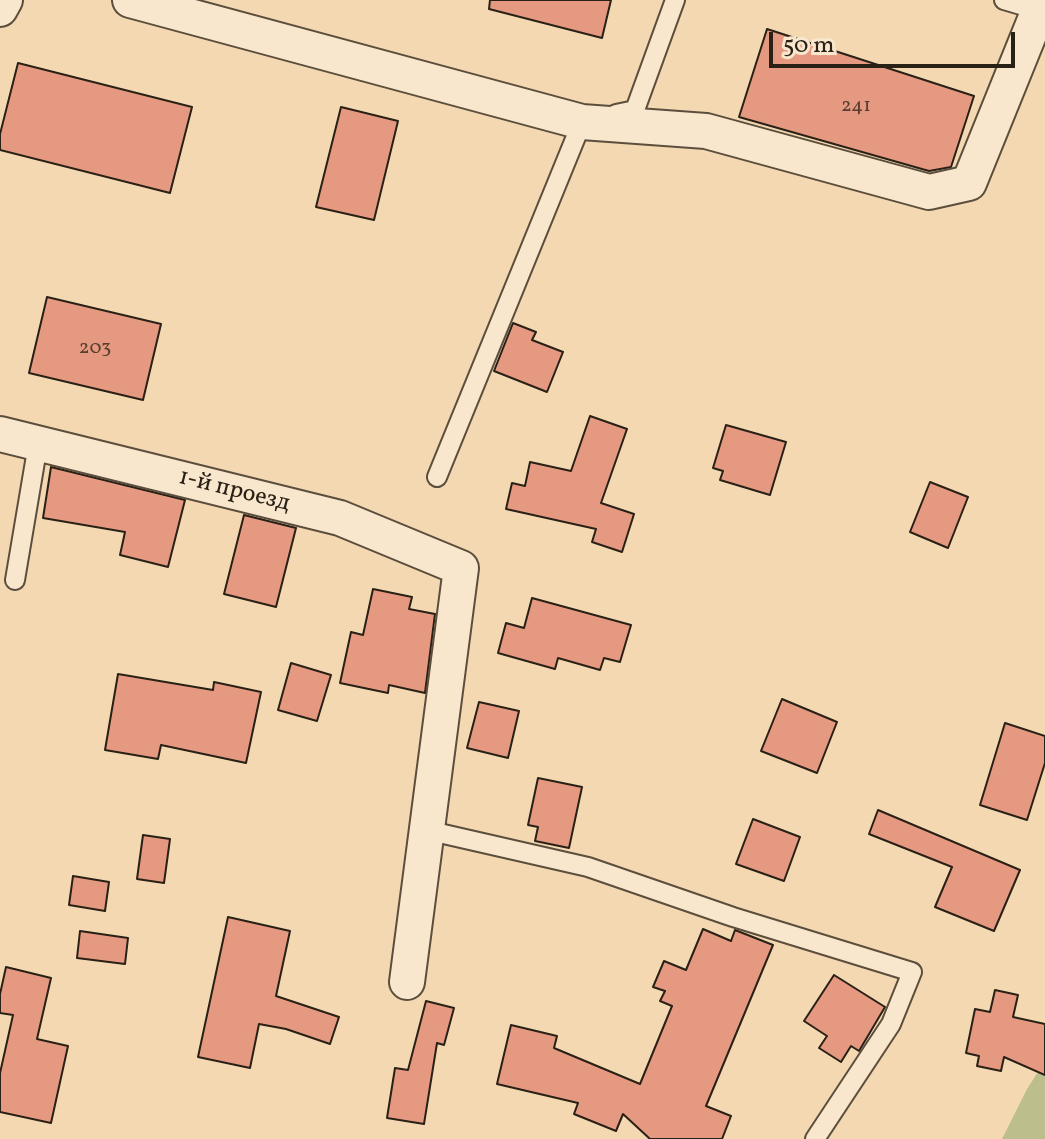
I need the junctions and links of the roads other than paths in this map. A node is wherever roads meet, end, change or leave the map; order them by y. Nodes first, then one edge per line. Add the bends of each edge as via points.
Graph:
1 (5, 0) edge
2 (130, 0) edge
3 (675, 0) edge
4 (1004, 0) edge
5 (1041, 5) edge
6 (0, 9) edge
7 (582, 122) junction
8 (0, 434) edge
9 (38, 444) junction
10 (437, 477) dead end
11 (15, 580) dead end
12 (426, 830) junction
13 (407, 982) dead end
14 (815, 1139) edge

1 - 6 street
2 - 7 street
3 - 7 lane via 635,110
4 - 5 lane
5 - 7 street via 969,183 929,192 706,131
7 - 10 lane
8 - 9 street, 1-й проезд
9 - 11 lane
9 - 12 street, 1-й проезд via 340,518 461,568
12 - 13 street
12 - 14 lane via 588,867 912,972 891,1024

